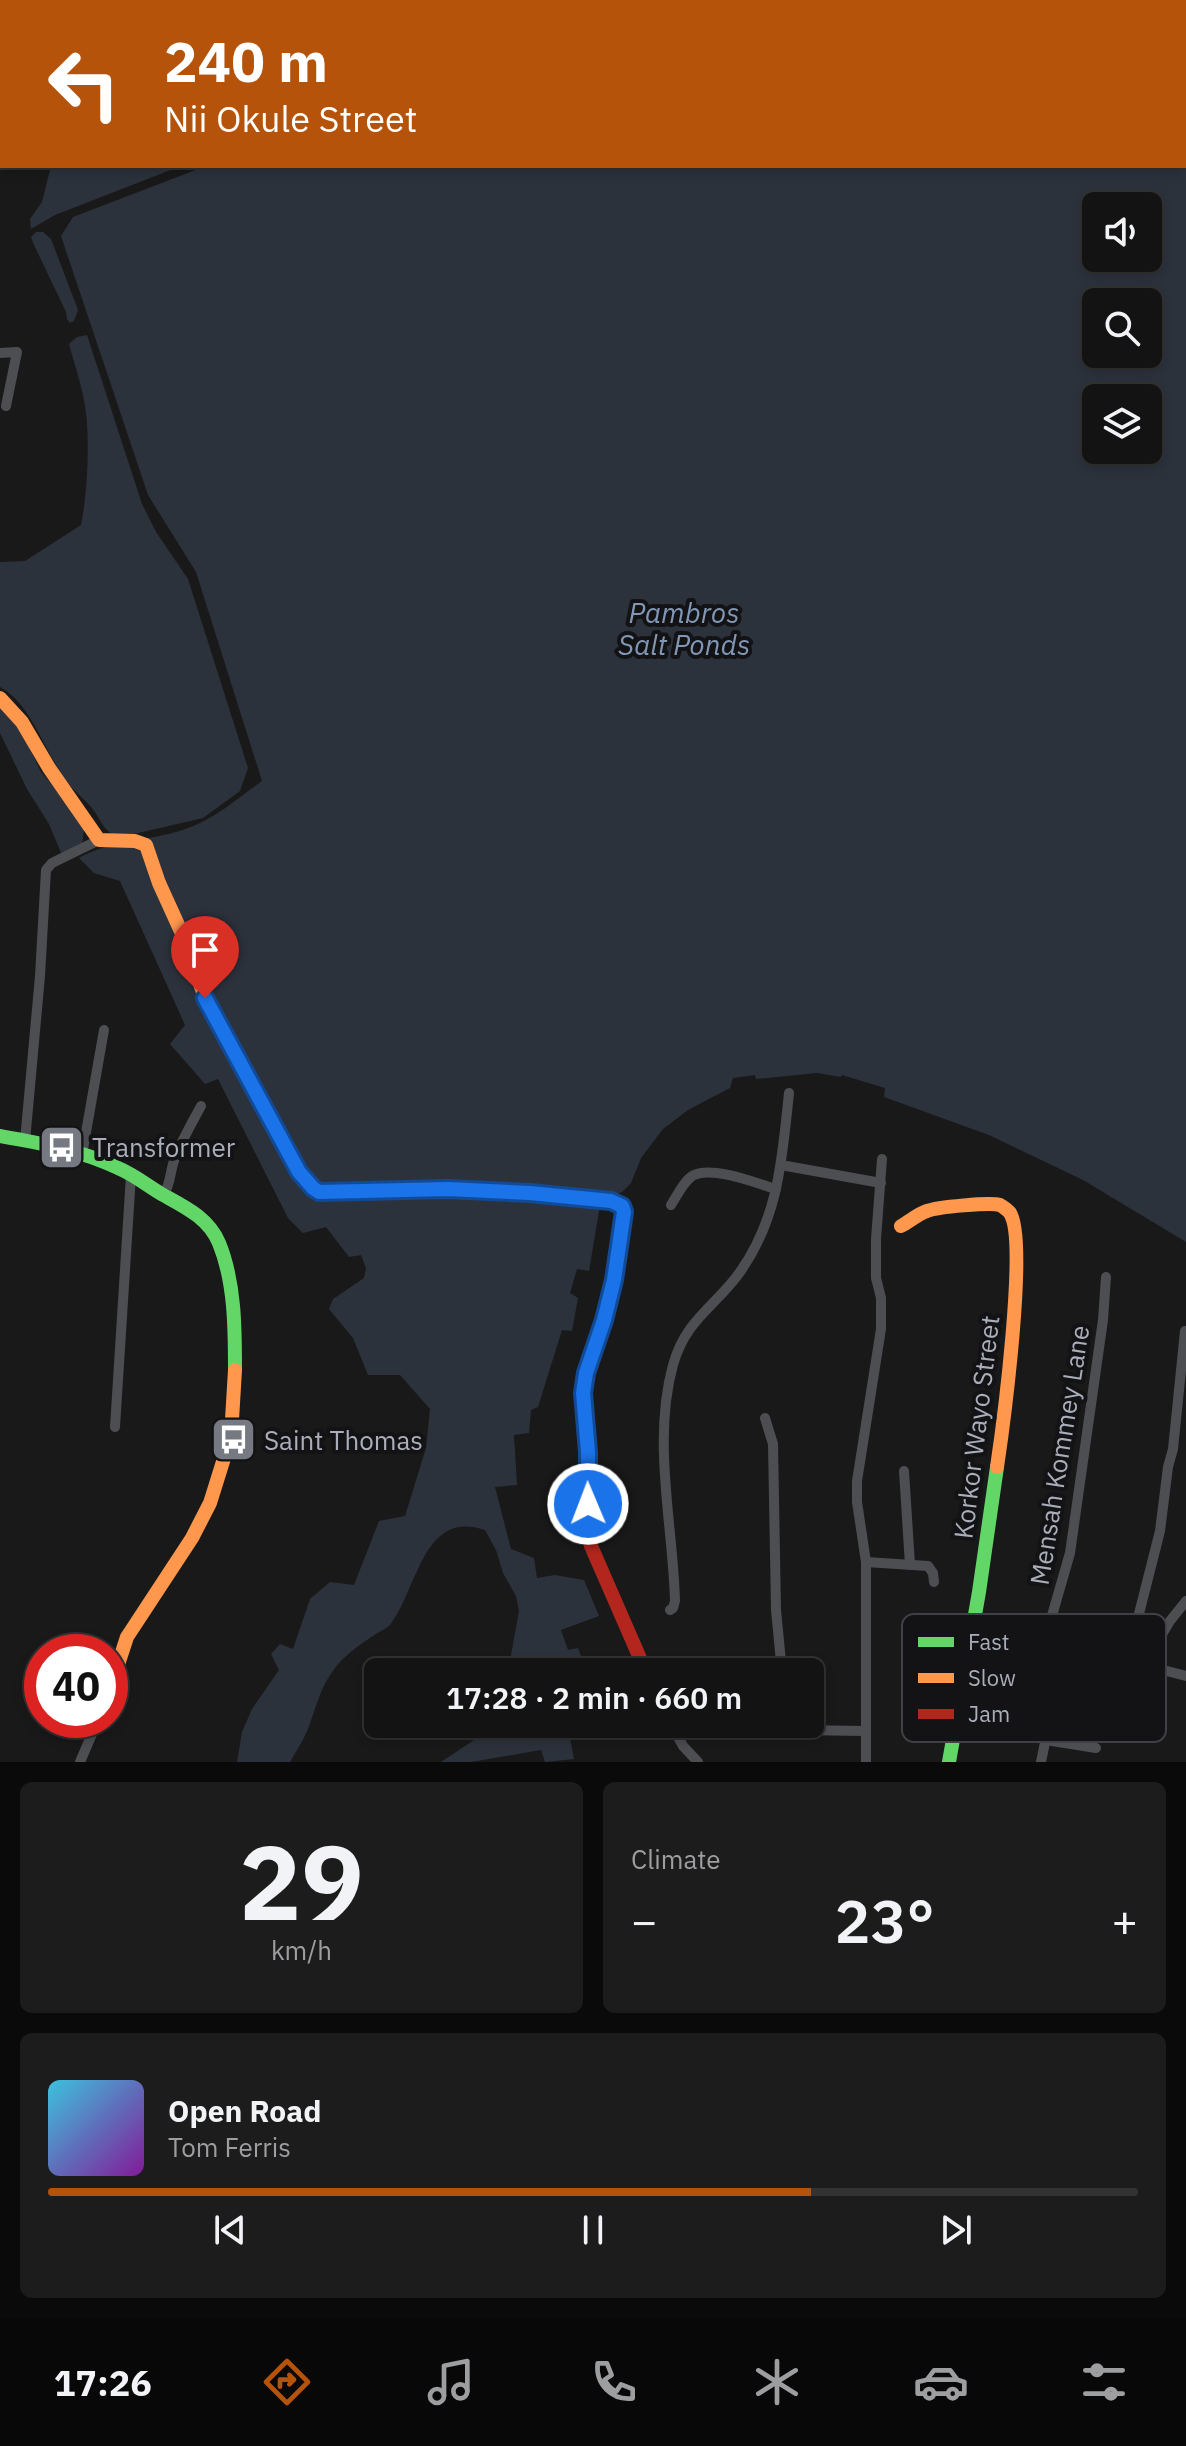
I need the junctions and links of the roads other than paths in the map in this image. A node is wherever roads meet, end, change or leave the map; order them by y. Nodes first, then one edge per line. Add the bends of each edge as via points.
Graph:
1 (0, 353) edge
2 (6, 406) dead end
3 (0, 698) edge
4 (99, 840) junction
5 (104, 1030) dead end
6 (789, 1093) dead end
7 (201, 1106) dead end
8 (0, 1136) edge
9 (25, 1141) junction
10 (82, 1155) junction
11 (882, 1159) dead end
12 (781, 1165) junction
13 (131, 1175) junction
14 (881, 1183) junction
15 (776, 1189) junction
16 (164, 1194) junction
17 (671, 1205) dead end
18 (901, 1226) dead end
19 (1106, 1277) dead end
20 (1185, 1331) edge
21 (765, 1418) dead end
22 (115, 1427) dead end
23 (904, 1471) dead end
24 (866, 1562) junction
25 (910, 1565) junction
26 (934, 1582) dead end
27 (1186, 1601) edge
28 (670, 1610) dead end
29 (975, 1614) edge
30 (1052, 1614) edge
31 (1139, 1614) edge
32 (1166, 1628) edge
33 (128, 1635) edge
34 (640, 1658) edge
35 (781, 1658) edge
36 (1166, 1671) edge
37 (1186, 1676) edge
38 (824, 1730) edge
39 (865, 1731) junction
40 (90, 1738) edge
41 (679, 1738) edge
42 (953, 1742) edge
43 (1045, 1742) edge
44 (1066, 1742) edge
45 (1096, 1748) dead end
46 (80, 1762) edge
47 (698, 1762) edge
48 (866, 1762) edge
49 (949, 1762) edge
50 (1041, 1762) edge

1 - 2 street via 17,352
3 - 4 street via 23,721
4 - 9 street via 46,870
4 - 34 street via 136,839 146,845 205,998 299,1172 313,1188 530,1193 622,1206 614,1280 583,1393 588,1534
5 - 10 street
6 - 12 street
7 - 16 street
8 - 9 street
9 - 10 street
10 - 13 street
11 - 14 street
12 - 14 street
12 - 15 street
13 - 16 street
13 - 22 street
14 - 24 street via 876,1278 881,1329 857,1481
15 - 17 street via 718,1173 695,1174
15 - 28 street via 764,1234 739,1274 695,1320 674,1363 665,1407 667,1514 674,1560 675,1601
16 - 33 street via 192,1210 222,1248 234,1330 232,1428 209,1505
18 - 29 street, Korkor Wayo Street via 937,1208 1000,1205 1015,1226 1008,1390
19 - 30 street, Mensah Kommey Lane via 1070,1553
20 - 31 street via 1160,1531
21 - 35 street via 773,1444
23 - 25 street
24 - 25 street
24 - 39 street
25 - 26 street via 931,1568
27 - 32 street
36 - 37 street
38 - 39 street
39 - 48 street
40 - 46 street
41 - 47 street
42 - 49 street, Korkor Wayo Street
43 - 50 street
44 - 45 street

